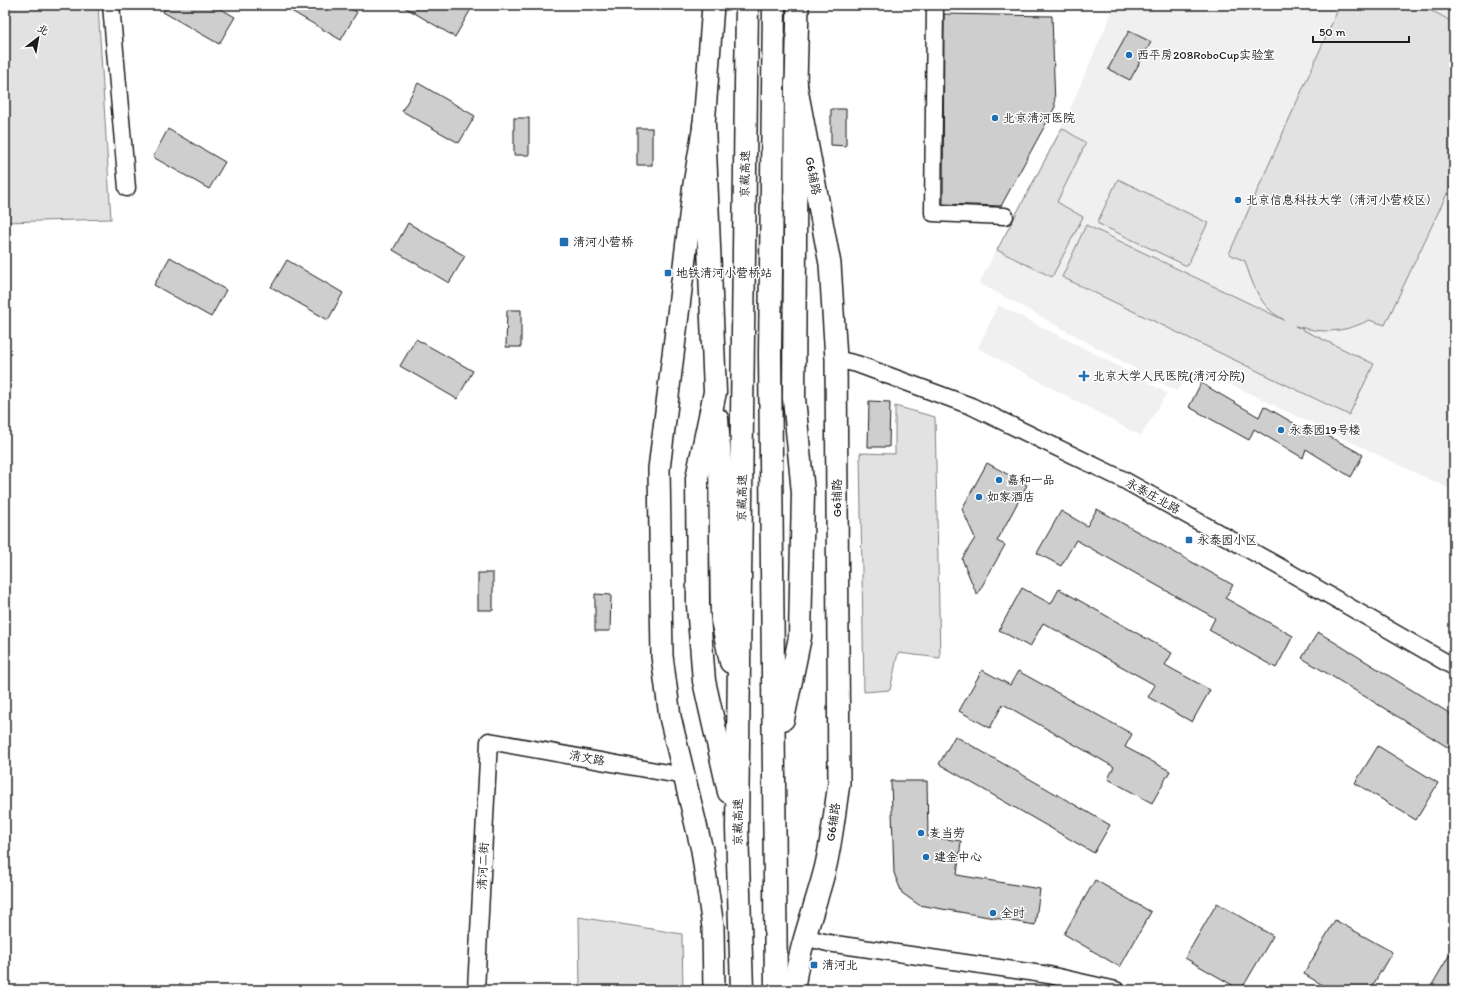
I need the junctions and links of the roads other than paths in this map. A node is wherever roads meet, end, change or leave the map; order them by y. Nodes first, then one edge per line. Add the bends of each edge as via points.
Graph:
1 (111, 5) edge
2 (712, 5) edge
3 (746, 5) edge
4 (774, 5) edge
5 (798, 5) edge
6 (935, 5) edge
7 (796, 84) junction
8 (704, 125) junction
9 (127, 188) dead end
10 (1005, 216) dead end
11 (836, 359) junction
12 (715, 392) junction
13 (1454, 667) edge
14 (739, 701) junction
15 (489, 741) joint
16 (775, 759) junction
17 (684, 776) junction
18 (737, 828) junction
19 (804, 937) junction
20 (476, 990) edge
21 (714, 990) edge
22 (742, 990) edge
23 (776, 990) edge
24 (794, 990) edge
25 (1116, 990) edge

1 - 9 street
2 - 8 main road
3 - 14 highway, 京藏高速
4 - 16 highway via 770,354
5 - 7 main road, G6辅路
6 - 10 street via 933,213
7 - 11 main road, G6辅路 via 830,264
7 - 16 highway via 794,398 803,493 800,637
8 - 12 highway
8 - 17 main road via 694,184 659,469 662,656 670,717
11 - 13 street, 永泰庄北路 via 857,364 971,406 1122,479
11 - 19 main road, G6辅路 via 839,783 826,865
12 - 14 highway via 720,462 722,620
12 - 18 highway via 697,478 698,605 704,681
14 - 18 highway, 京藏高速
15 - 17 street, 清文路
15 - 20 street, 清河二街
16 - 23 highway
17 - 21 main road via 702,850 713,927
18 - 22 highway, 京藏高速
19 - 24 main road, G6辅路
19 - 25 street via 828,943 1049,975

